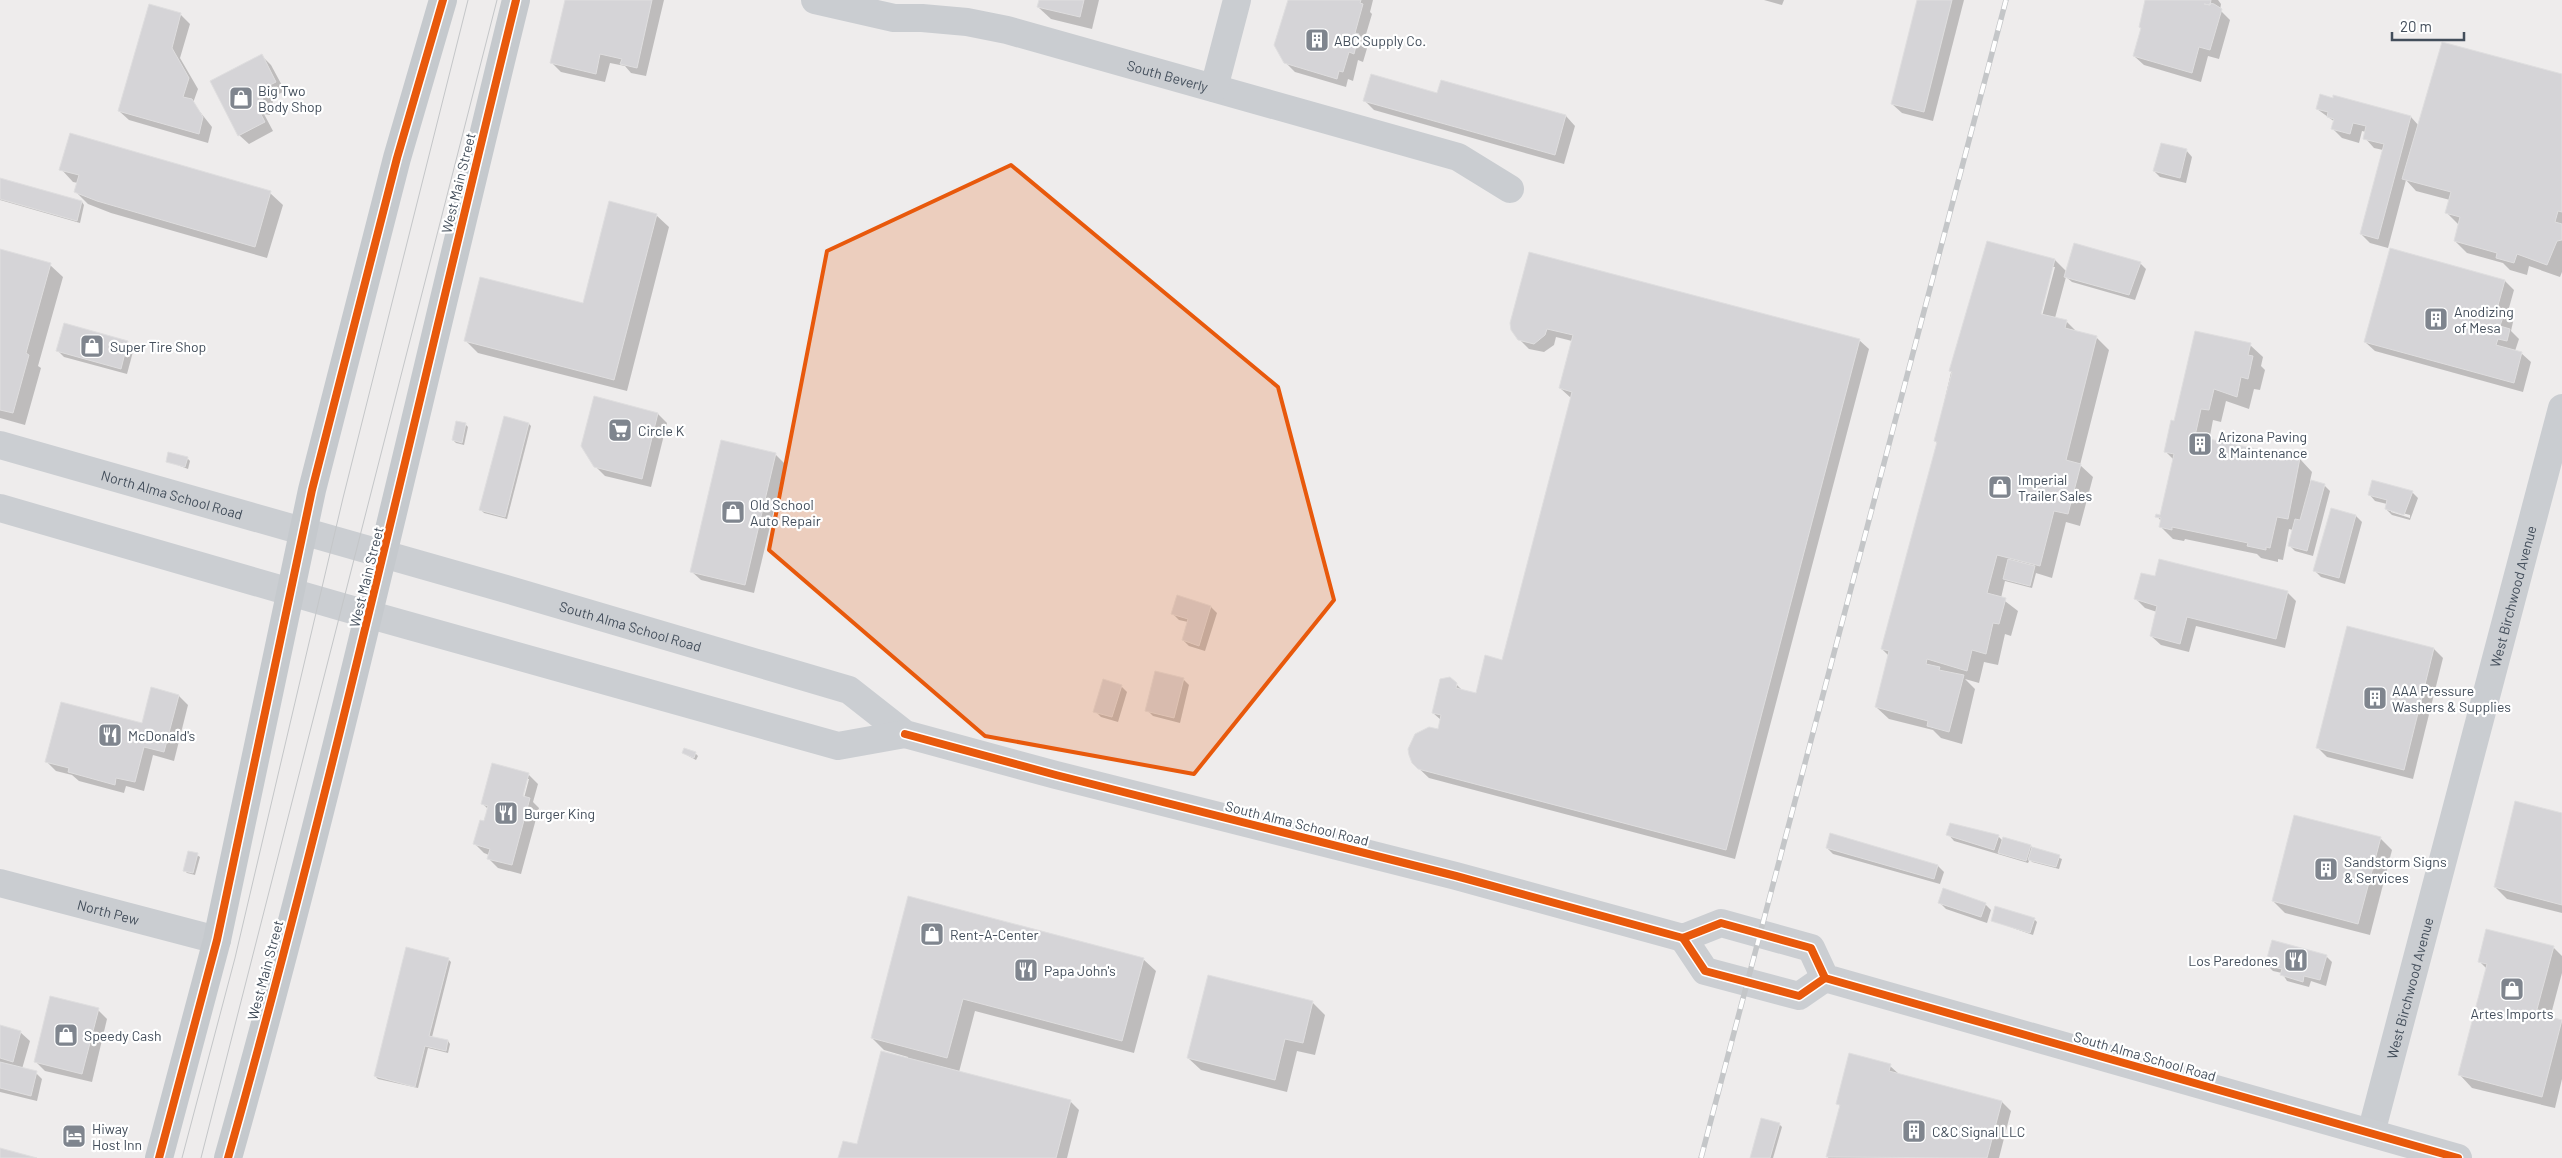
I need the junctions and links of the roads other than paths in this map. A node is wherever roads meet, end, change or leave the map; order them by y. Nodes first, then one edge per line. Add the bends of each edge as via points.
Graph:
1 (442, 0) edge
2 (516, 0) edge
3 (815, 0) edge
4 (1237, 0) edge
5 (1214, 88) junction
6 (1510, 189) dead end
7 (2562, 408) edge
8 (0, 445) edge
9 (0, 508) edge
10 (304, 530) junction
11 (345, 542) joint
12 (385, 554) junction
13 (291, 592) junction
14 (369, 615) junction
15 (906, 734) junction
16 (0, 883) edge
17 (1683, 938) junction
18 (217, 940) junction
19 (1825, 978) junction
20 (2371, 1133) junction
21 (160, 1158) edge
22 (228, 1158) edge
23 (2458, 1158) edge

1 - 10 main road via 393,176
2 - 12 main road, West Main Street
3 - 5 street, South Beverly via 894,18 967,22 1007,30
4 - 5 street
5 - 6 street, South Beverly via 1458,157
7 - 20 street, West Birchwood Avenue
8 - 10 main road, North Alma School Road
9 - 13 main road
10 - 11 main road, North Alma School Road
10 - 13 main road
11 - 12 main road, South Alma School Road
12 - 14 main road, West Main Street
12 - 15 main road, South Alma School Road via 849,690
13 - 14 main road, South Alma School Road
13 - 18 main road
14 - 15 main road, South Alma School Road via 838,746
14 - 22 main road, West Main Street
15 - 17 main road, South Alma School Road
16 - 18 street, North Pew
17 - 19 main road via 1721,923 1811,948
17 - 19 main road via 1705,971 1800,996
18 - 21 main road
19 - 20 main road, South Alma School Road
20 - 23 main road, South Alma School Road

